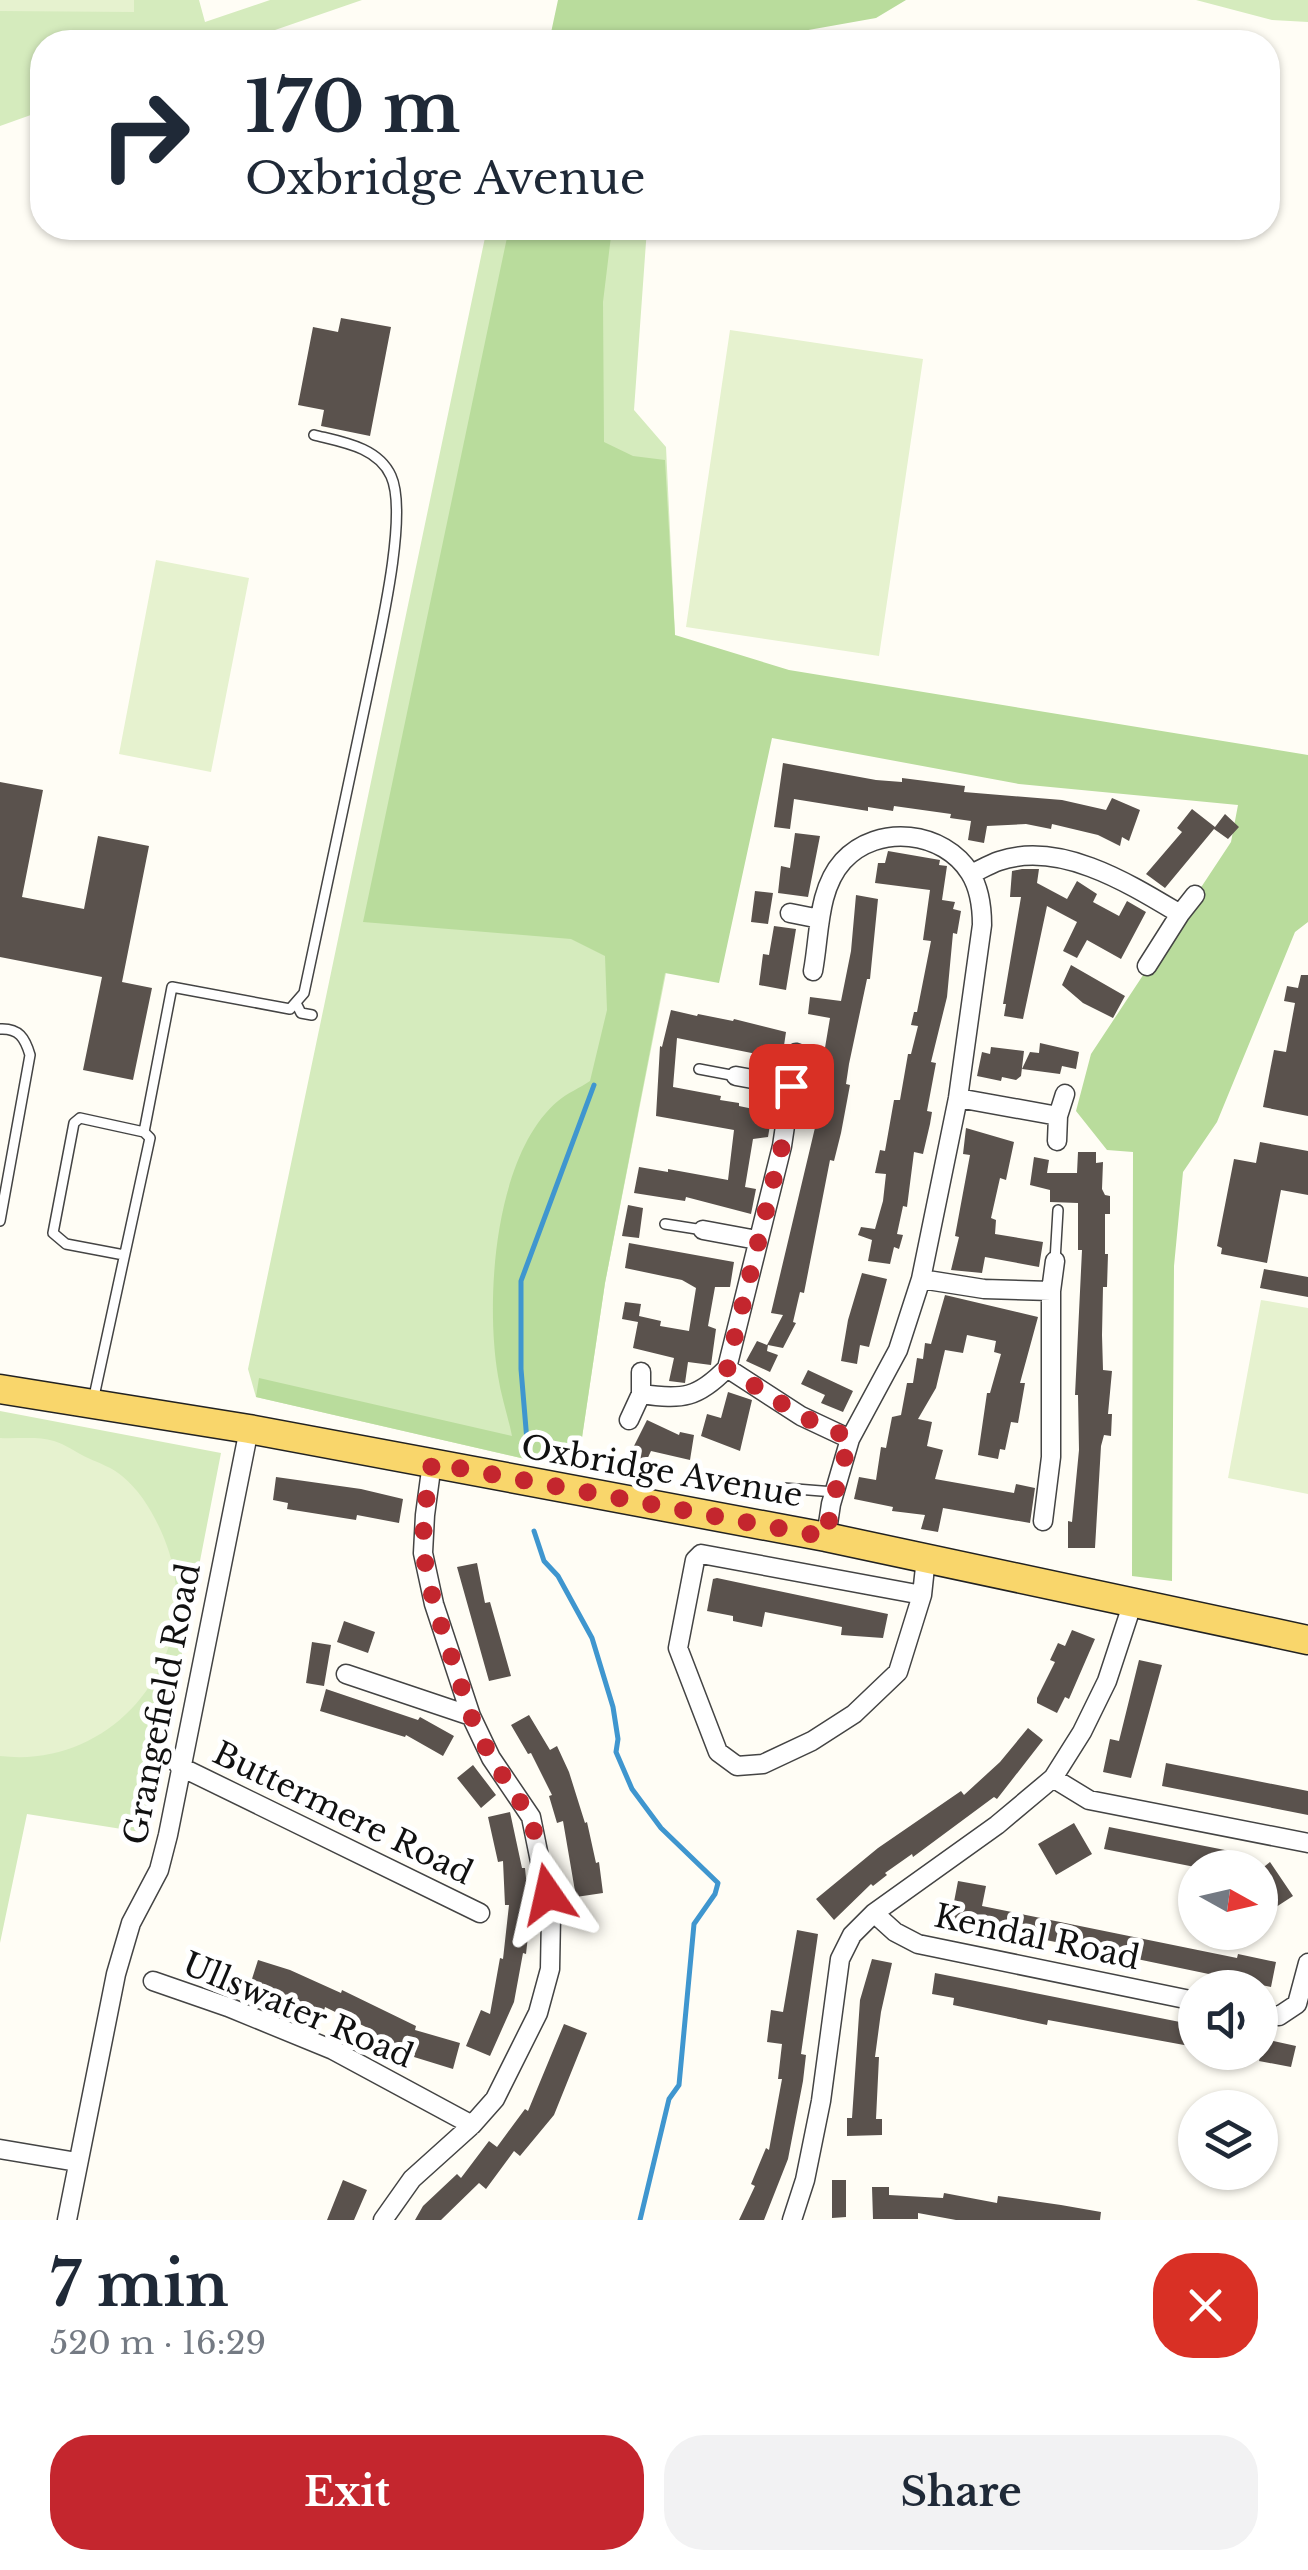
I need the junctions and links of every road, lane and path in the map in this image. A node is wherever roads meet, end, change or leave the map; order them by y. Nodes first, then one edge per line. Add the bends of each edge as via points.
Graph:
1 (314, 435) dead end
2 (971, 874) junction
3 (1196, 896) dead end
4 (790, 914) dead end
5 (1180, 914) junction
6 (820, 919) junction
7 (1147, 966) dead end
8 (813, 971) dead end
9 (297, 1005) junction
10 (312, 1015) dead end
11 (0, 1028) edge
12 (796, 1053) dead end
13 (699, 1068) dead end
14 (736, 1076) joint
15 (791, 1086) junction
16 (1065, 1094) dead end
17 (958, 1098) junction
18 (1058, 1116) junction
19 (144, 1132) junction
20 (1057, 1141) dead end
21 (1058, 1210) dead end
22 (0, 1221) edge
23 (666, 1224) dead end
24 (703, 1230) joint
25 (756, 1240) junction
26 (124, 1255) junction
27 (1055, 1261) joint
28 (921, 1279) junction
29 (1051, 1291) junction
30 (727, 1368) junction
31 (641, 1372) dead end
32 (0, 1390) edge
33 (641, 1394) junction
34 (92, 1404) junction
35 (628, 1420) dead end
36 (249, 1429) junction
37 (850, 1438) junction
38 (432, 1463) junction
39 (759, 1486) dead end
40 (834, 1492) junction
41 (1043, 1521) dead end
42 (826, 1537) junction
43 (926, 1558) junction
44 (922, 1595) junction
45 (1133, 1602) junction
46 (1308, 1640) edge
47 (346, 1674) dead end
48 (471, 1716) junction
49 (179, 1766) junction
50 (1053, 1778) junction
51 (1308, 1843) edge
52 (480, 1913) dead end
53 (874, 1913) junction
54 (1308, 1963) edge
55 (153, 1981) dead end
56 (1178, 1998) edge
57 (1278, 2016) edge
58 (472, 2125) junction
59 (0, 2149) edge
60 (77, 2162) junction
61 (66, 2220) edge
62 (383, 2220) edge
63 (792, 2220) edge

1 - 9 lane via 380,459 391,476 397,514 356,752
2 - 5 street via 1023,856 1072,861 1129,883
2 - 6 street via 954,853 930,841 883,838 844,860 828,886
2 - 17 street via 982,925
3 - 5 street
4 - 6 street
5 - 7 street
6 - 8 street
9 - 10 lane
9 - 19 lane via 280,1008 172,988
11 - 22 lane via 14,1029 30,1055
12 - 15 street
13 - 14 lane
14 - 15 street
15 - 25 street
16 - 18 street
17 - 18 street
17 - 28 street
18 - 20 street
19 - 26 lane via 150,1138
19 - 26 lane via 80,1118 74,1124 53,1234 66,1244
21 - 27 lane
23 - 24 lane
24 - 25 street
25 - 30 street
26 - 34 lane
27 - 29 street
28 - 29 street
28 - 37 street via 898,1350
29 - 41 street via 1051,1457
30 - 33 street via 692,1395
30 - 37 street via 801,1416
31 - 33 street
32 - 34 main road, Oxbridge Avenue
33 - 35 street
34 - 36 main road, Oxbridge Avenue
36 - 38 main road, Oxbridge Avenue
36 - 49 street, Grangefield Road
37 - 40 street
38 - 42 main road, Oxbridge Avenue
38 - 48 street via 423,1553
39 - 40 lane
40 - 42 street
42 - 43 main road, Oxbridge Avenue
43 - 44 street
43 - 45 main road, Oxbridge Avenue
44 - 44 street via 898,1672 854,1714 763,1764 738,1766 718,1752 678,1648 695,1560 702,1554
45 - 46 main road, Oxbridge Avenue
45 - 50 street via 1107,1680
47 - 48 street
48 - 58 street via 531,1818 551,1916 550,1968 538,2013 496,2099
49 - 52 street, Buttermere Road
49 - 60 street, Grangefield Road via 158,1870 131,1923 116,1974
50 - 51 street via 1089,1800
50 - 53 street
53 - 56 street, Kendal Road via 918,1944
53 - 63 street via 840,1959 821,2100
54 - 57 street via 1297,2004
55 - 58 street, Ullswater Road via 333,2050
58 - 62 street via 412,2179
59 - 60 street
60 - 61 street, Grangefield Road

